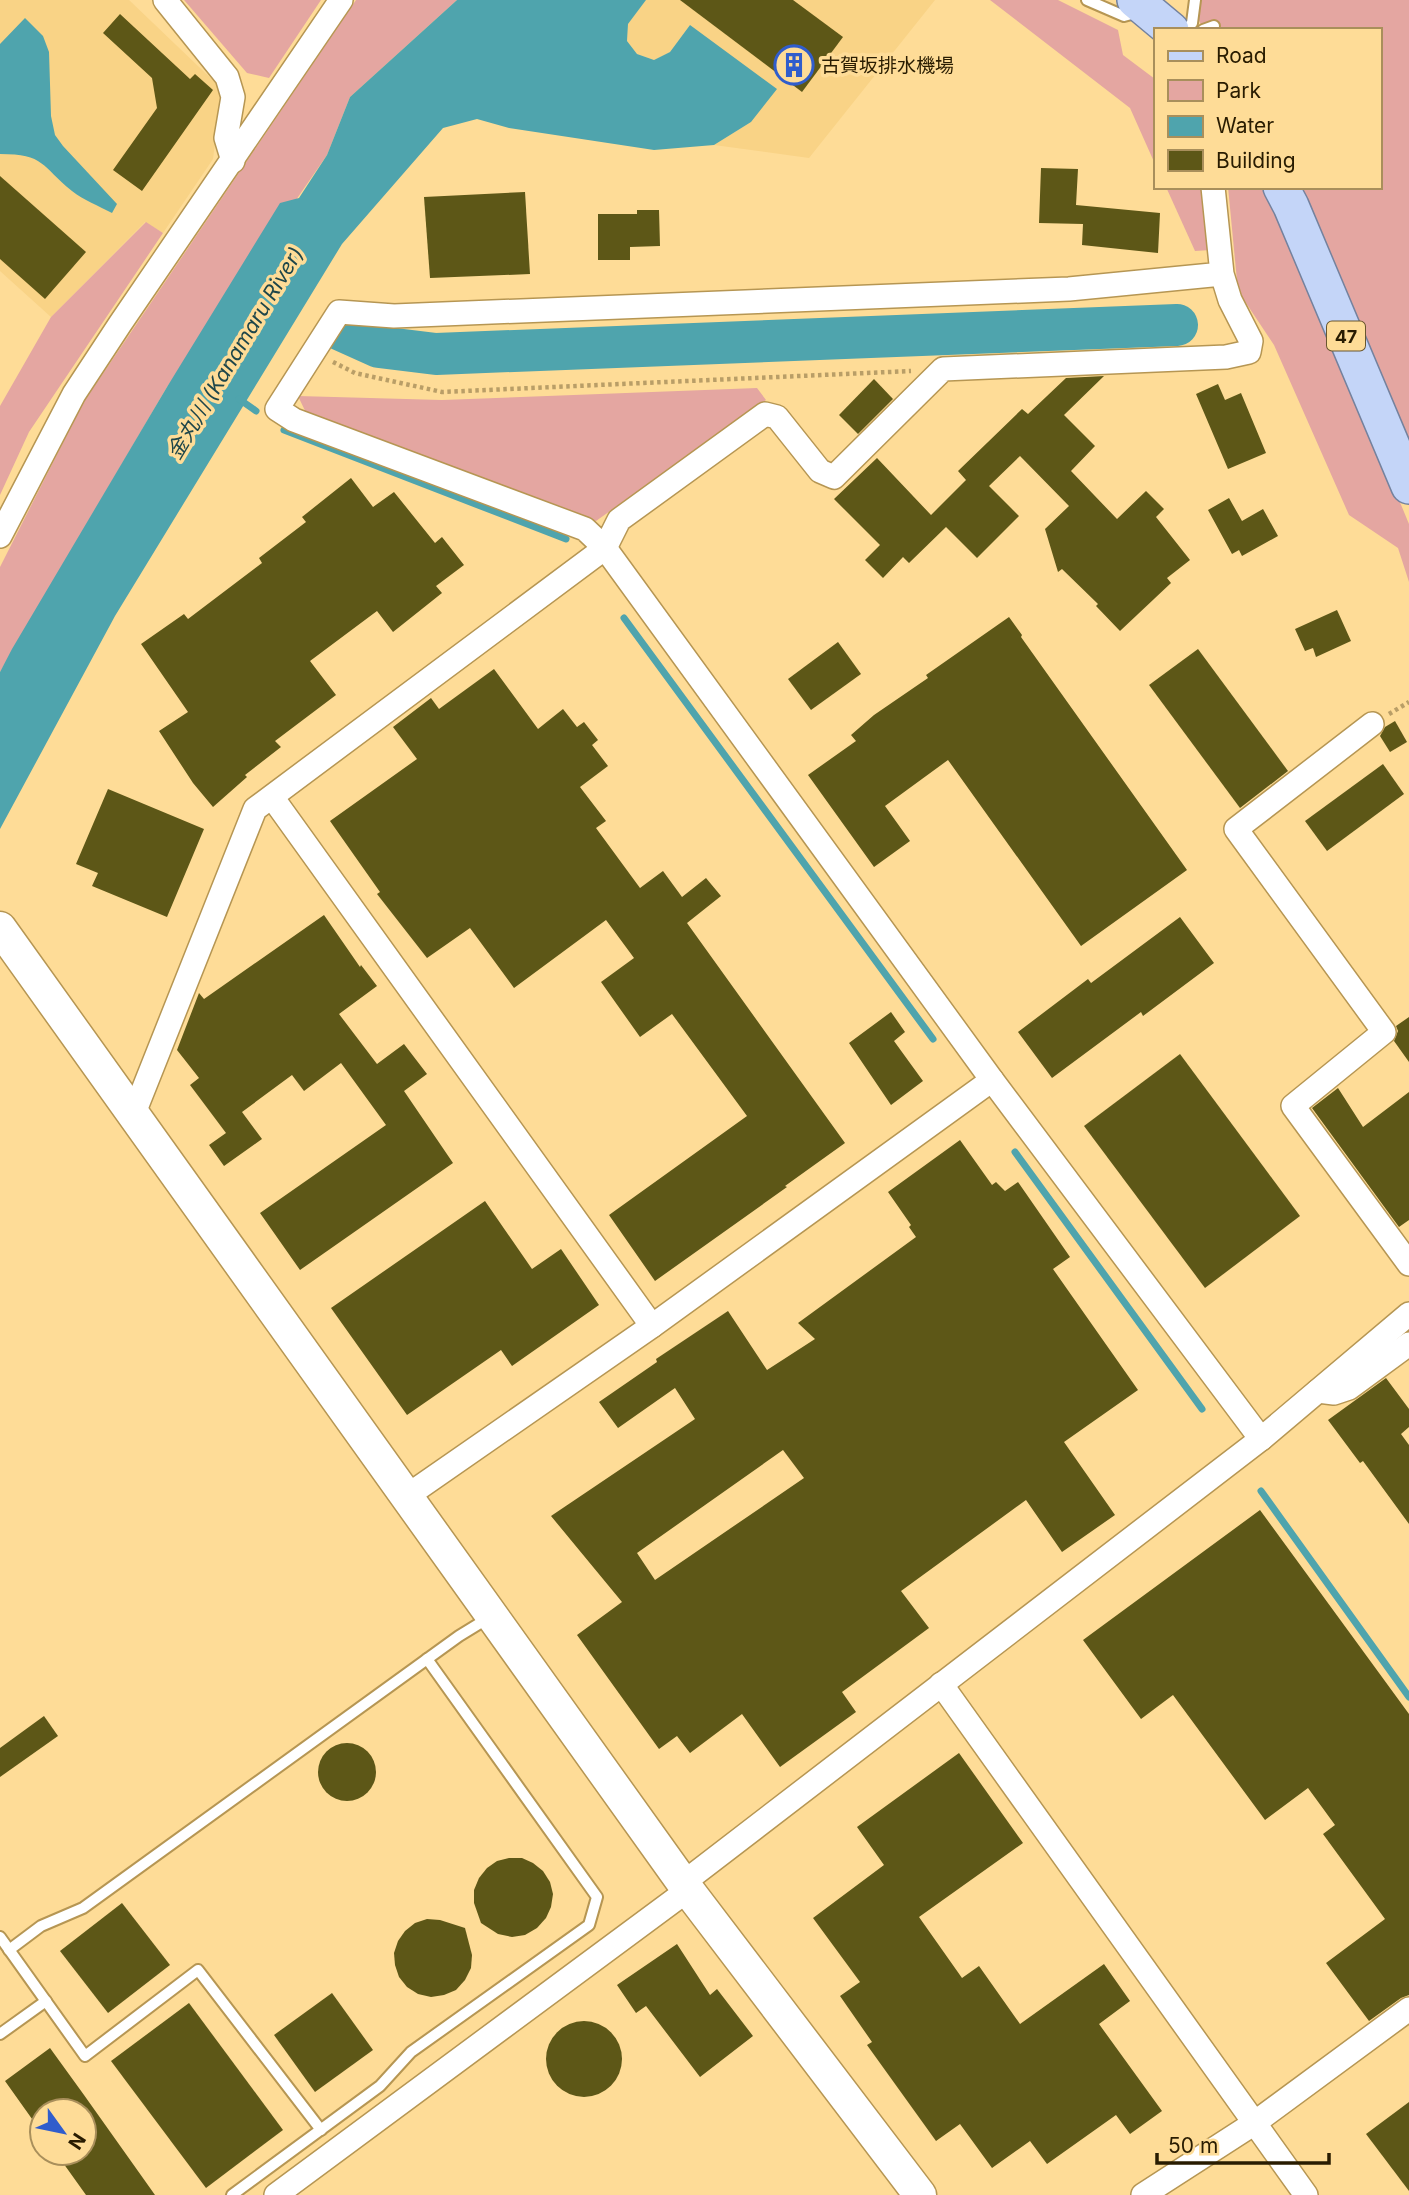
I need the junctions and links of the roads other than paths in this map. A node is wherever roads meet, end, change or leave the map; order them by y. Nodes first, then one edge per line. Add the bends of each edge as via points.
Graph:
1 (165, 0) edge
2 (341, 0) edge
3 (1087, 0) edge
4 (1195, 0) edge
5 (1152, 13) edge
6 (1214, 26) dead end
7 (1188, 28) edge
8 (1208, 28) edge
9 (233, 161) junction
10 (1213, 189) edge
11 (1282, 189) edge
12 (1222, 274) junction
13 (1409, 486) edge
14 (0, 536) edge
15 (605, 548) junction
16 (1372, 724) dead end
17 (272, 797) junction
18 (0, 928) edge
19 (992, 1080) junction
20 (134, 1113) junction
21 (1409, 1264) edge
22 (1409, 1314) edge
23 (652, 1326) junction
24 (1409, 1344) edge
25 (1318, 1391) junction
26 (1261, 1439) junction
27 (407, 1496) junction
28 (492, 1615) junction
29 (428, 1659) junction
30 (941, 1684) junction
31 (686, 1887) junction
32 (0, 1937) edge
33 (9, 1950) junction
34 (46, 2001) junction
35 (1409, 2009) edge
36 (0, 2034) edge
37 (1253, 2124) junction
38 (321, 2130) junction
39 (232, 2195) edge
40 (275, 2195) edge
41 (920, 2195) edge
42 (1143, 2195) edge
43 (1306, 2195) edge

1 - 9 street via 227,77 233,97 226,138
2 - 9 street
3 - 5 lane via 1124,16
4 - 7 lane
6 - 8 lane
9 - 14 street via 74,394
10 - 12 street
11 - 13 main road, 47
12 - 15 street via 1251,341 1249,352 1226,357 943,369 834,477 820,471 777,417 765,414 619,520
12 - 15 street via 1069,289 394,316 339,312 277,409 294,420 585,529
15 - 17 street
15 - 19 street
16 - 21 street via 1236,830 1384,1032 1293,1105
17 - 20 street via 255,809
17 - 23 street
18 - 20 street
19 - 23 street
19 - 26 street
20 - 27 street
22 - 25 street
23 - 27 street
24 - 25 street via 1349,1388 1334,1394
25 - 26 street
26 - 30 street
27 - 28 street
28 - 29 lane
28 - 31 street
29 - 33 lane via 83,1908 41,1926
29 - 38 lane via 597,1897 589,1925 411,2052 380,2086
30 - 31 street
30 - 37 street
31 - 40 street
31 - 41 street
32 - 33 lane
33 - 34 lane
34 - 36 lane
34 - 38 lane via 85,2056 198,1970
35 - 37 street
37 - 42 street
37 - 43 street
38 - 39 lane

